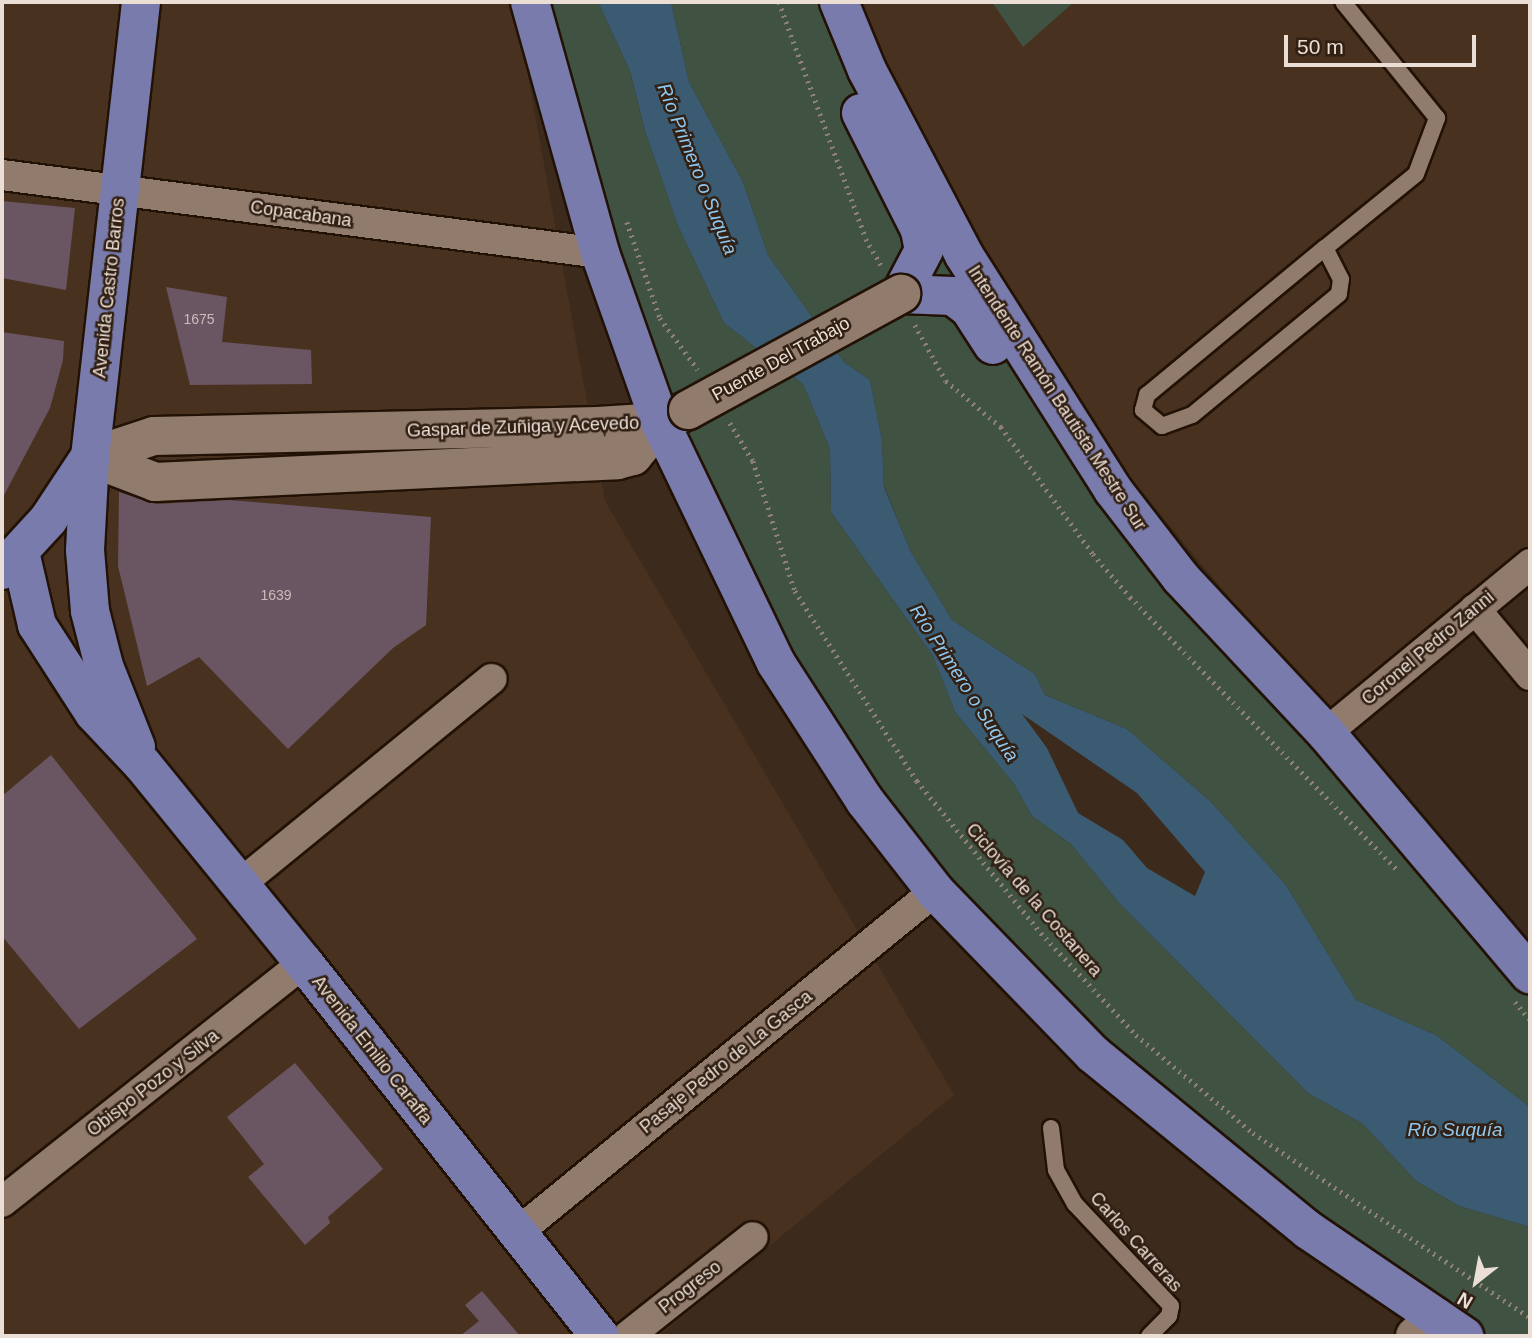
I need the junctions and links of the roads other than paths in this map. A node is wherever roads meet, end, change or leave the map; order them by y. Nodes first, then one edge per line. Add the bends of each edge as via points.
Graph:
1 (141, 2) edge
2 (530, 2) edge
3 (823, 2) edge
4 (839, 2) edge
5 (1343, 2) edge
6 (2, 175) edge
7 (120, 189) junction
8 (1325, 248) junction
9 (600, 253) junction
10 (908, 290) junction
11 (694, 406) junction
12 (90, 457) junction
13 (8, 556) edge
14 (1530, 564) edge
15 (2, 607) edge
16 (1475, 610) junction
17 (37, 625) junction
18 (1530, 675) edge
19 (492, 679) dead end
20 (1326, 733) junction
21 (143, 765) junction
22 (1366, 782) junction
23 (239, 885) junction
24 (936, 891) junction
25 (304, 963) junction
26 (1530, 974) edge
27 (1051, 1128) dead end
28 (2, 1202) edge
29 (517, 1233) junction
30 (753, 1237) dead end
31 (1438, 1330) edge
32 (1158, 1334) edge
33 (600, 1336) edge
34 (628, 1336) edge

1 - 7 main road, Avenida Castro Barros
2 - 9 main road
3 - 10 main road via 861,113 920,230 925,250
4 - 20 main road, Intendente Ramón Bautista Mestre Sur via 867,70 964,255 1113,491 1181,578
5 - 8 lane via 1437,118 1416,174
6 - 7 street, Copacabana
7 - 9 street, Copacabana
7 - 12 main road, Avenida Castro Barros
8 - 8 lane via 1147,395 1143,410 1162,426 1192,415 1339,294 1341,279
9 - 11 main road
10 - 11 street, Puente Del Trabajo, bridge
10 - 22 main road via 953,296 969,308 1113,536 1322,764
11 - 12 street, Gaspar de Zuñiga y Acevedo via 154,436
11 - 24 main road via 734,582 813,726
12 - 13 main road, Avenida Castro Barros via 48,520
12 - 21 main road, Avenida Emilio Caraffa via 85,550 90,611 104,666
13 - 17 main road, Avenida Emilio Caraffa
14 - 16 street, Coronel Pedro Zanni
15 - 17 main road
16 - 18 street
16 - 20 street, Coronel Pedro Zanni
17 - 21 main road, Avenida Emilio Caraffa via 94,713
19 - 23 street
20 - 22 main road, Intendente Ramón Bautista Mestre Sur
21 - 23 main road, Avenida Emilio Caraffa
22 - 26 main road, Intendente Ramón Bautista Mestre Sur
23 - 25 main road, Avenida Emilio Caraffa
24 - 29 street, Pasaje Pedro de La Gasca
24 - 31 main road via 1093,1054 1194,1141
25 - 28 street, Obispo Pozo y Silva
25 - 29 main road, Avenida Emilio Caraffa
27 - 32 lane, Carlos Carreras via 1056,1170 1075,1204 1171,1306
29 - 33 main road, Avenida Emilio Caraffa
30 - 34 street, Progreso

